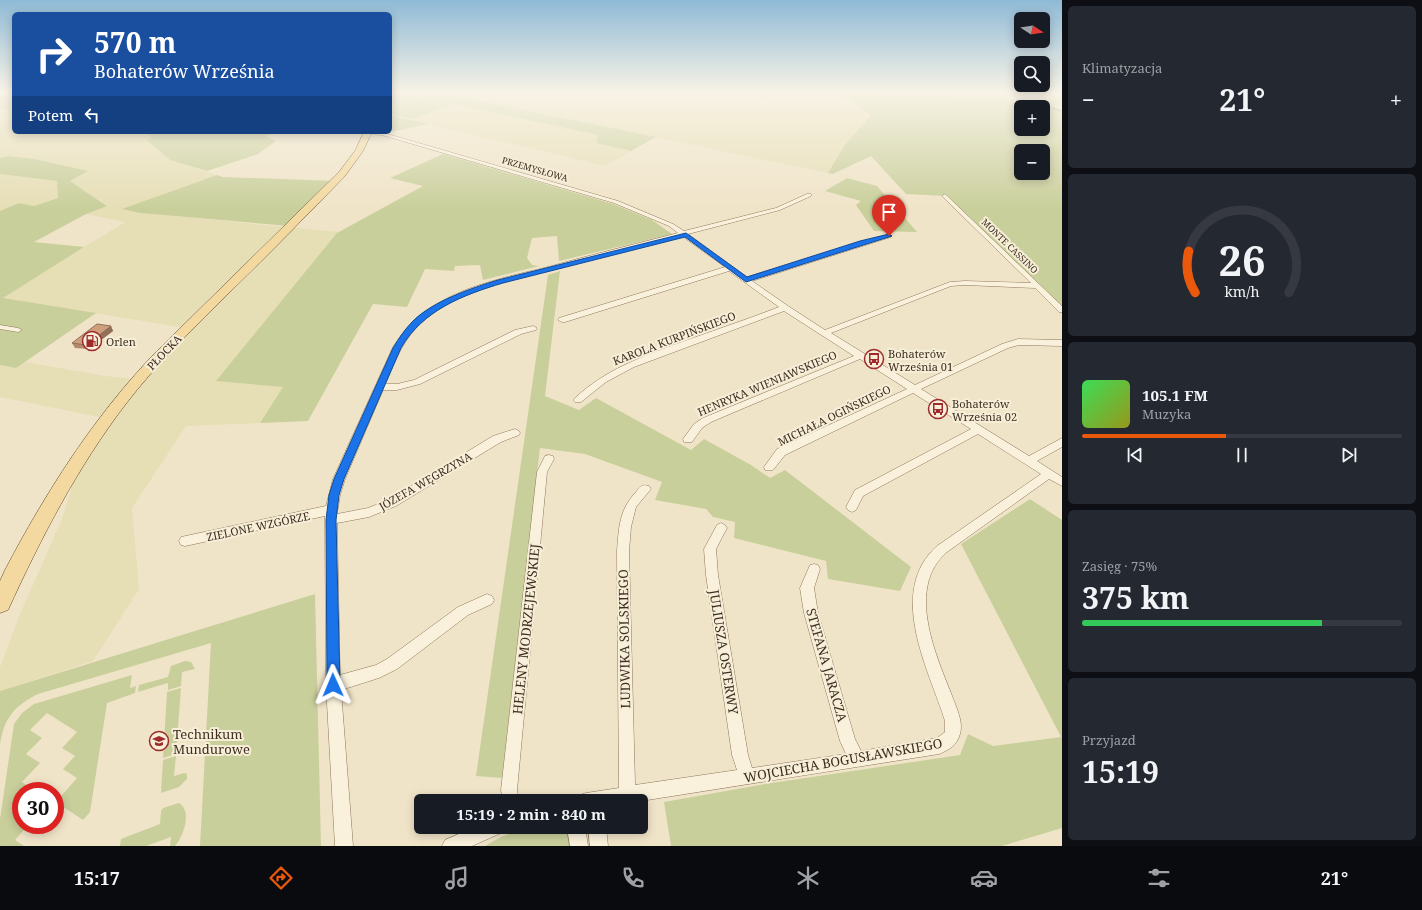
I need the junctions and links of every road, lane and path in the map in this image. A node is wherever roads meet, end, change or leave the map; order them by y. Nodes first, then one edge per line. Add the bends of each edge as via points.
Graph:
1 (368, 134) edge
2 (382, 134) edge
3 (809, 195) dead end
4 (945, 196) dead end
5 (686, 234) junction
6 (889, 236) dead end
7 (730, 268) junction
8 (746, 280) junction
9 (1037, 286) junction
10 (785, 308) junction
11 (1062, 310) edge
12 (562, 320) dead end
13 (0, 327) edge
14 (533, 328) dead end
15 (18, 330) dead end
16 (824, 333) junction
17 (1062, 343) edge
18 (861, 356) junction
19 (379, 387) junction
20 (913, 389) junction
21 (578, 400) dead end
22 (978, 430) junction
23 (515, 433) dead end
24 (688, 439) dead end
25 (1062, 442) edge
26 (549, 459) dead end
27 (1029, 461) junction
28 (770, 467) dead end
29 (1049, 474) junction
30 (1062, 482) edge
31 (645, 489) dead end
32 (852, 507) dead end
33 (331, 515) junction
34 (721, 528) dead end
35 (185, 541) dead end
36 (814, 569) dead end
37 (487, 600) dead end
38 (0, 603) edge
39 (333, 685) junction
40 (857, 760) junction
41 (746, 777) junction
42 (510, 794) edge
43 (628, 794) joint
44 (479, 834) edge
45 (577, 834) edge
46 (598, 834) edge
47 (344, 846) edge
48 (451, 846) edge
49 (579, 846) edge
50 (599, 846) edge

1 - 38 main road, PŁOCKA via 342,174 183,332 120,401 82,454 43,519
2 - 5 street, PRZEMYSŁOWA via 592,194 635,209
3 - 5 street via 778,209
4 - 9 street, MONTE CASSINO
5 - 7 street, PRZEMYSŁOWA
5 - 19 street via 501,282 450,300 429,312 405,334
6 - 8 street
7 - 8 street, PRZEMYSŁOWA
7 - 12 street
8 - 10 street, PRZEMYSŁOWA
9 - 11 street, MONTE CASSINO
9 - 16 street via 965,282 950,284
10 - 16 street, PRZEMYSŁOWA
10 - 21 street, KAROLA KURPIŃSKIEGO via 640,360 602,380
13 - 15 street
14 - 19 street via 518,332 417,382 397,387
16 - 18 street, PRZEMYSŁOWA
17 - 20 street, MICHAŁA OGIŃSKIEGO via 1018,342 1005,346
18 - 20 street, PRZEMYSŁOWA
18 - 24 street, HENRYKA WIENIAWSKIEGO via 707,420 698,426
19 - 33 street via 339,479
20 - 22 street, PRZEMYSŁOWA
20 - 28 street, MICHAŁA OGIŃSKIEGO via 782,452
22 - 27 street, PRZEMYSŁOWA
22 - 32 street via 860,493
23 - 33 street, JÓZEFA WĘGRZYNA via 497,439 392,502 369,512
25 - 27 street
26 - 42 street, HELENY MODRZEJEWSKIEJ via 542,472
27 - 29 street, PRZEMYSŁOWA
29 - 30 street, PRZEMYSŁOWA
29 - 40 street, WOJCIECHA BOGUSŁAWSKIEGO via 950,543 935,556 924,575 919,597 919,617 924,643 953,721 954,734 949,741 939,746
31 - 43 street, LUDWIKA SOLSKIEGO via 632,505 625,527 623,551
33 - 35 street, ZIELONE WZGÓRZE
33 - 39 street
34 - 41 street, JULIUSZA OSTERWY via 710,549 712,575 740,755
36 - 40 street, STEFANA JARACZA via 807,588 811,613 848,741
37 - 39 street via 463,611 392,664 379,671
39 - 47 street
40 - 41 street, WOJCIECHA BOGUSŁAWSKIEGO
41 - 43 street, WOJCIECHA BOGUSŁAWSKIEGO
44 - 48 street
45 - 49 street
46 - 50 street

